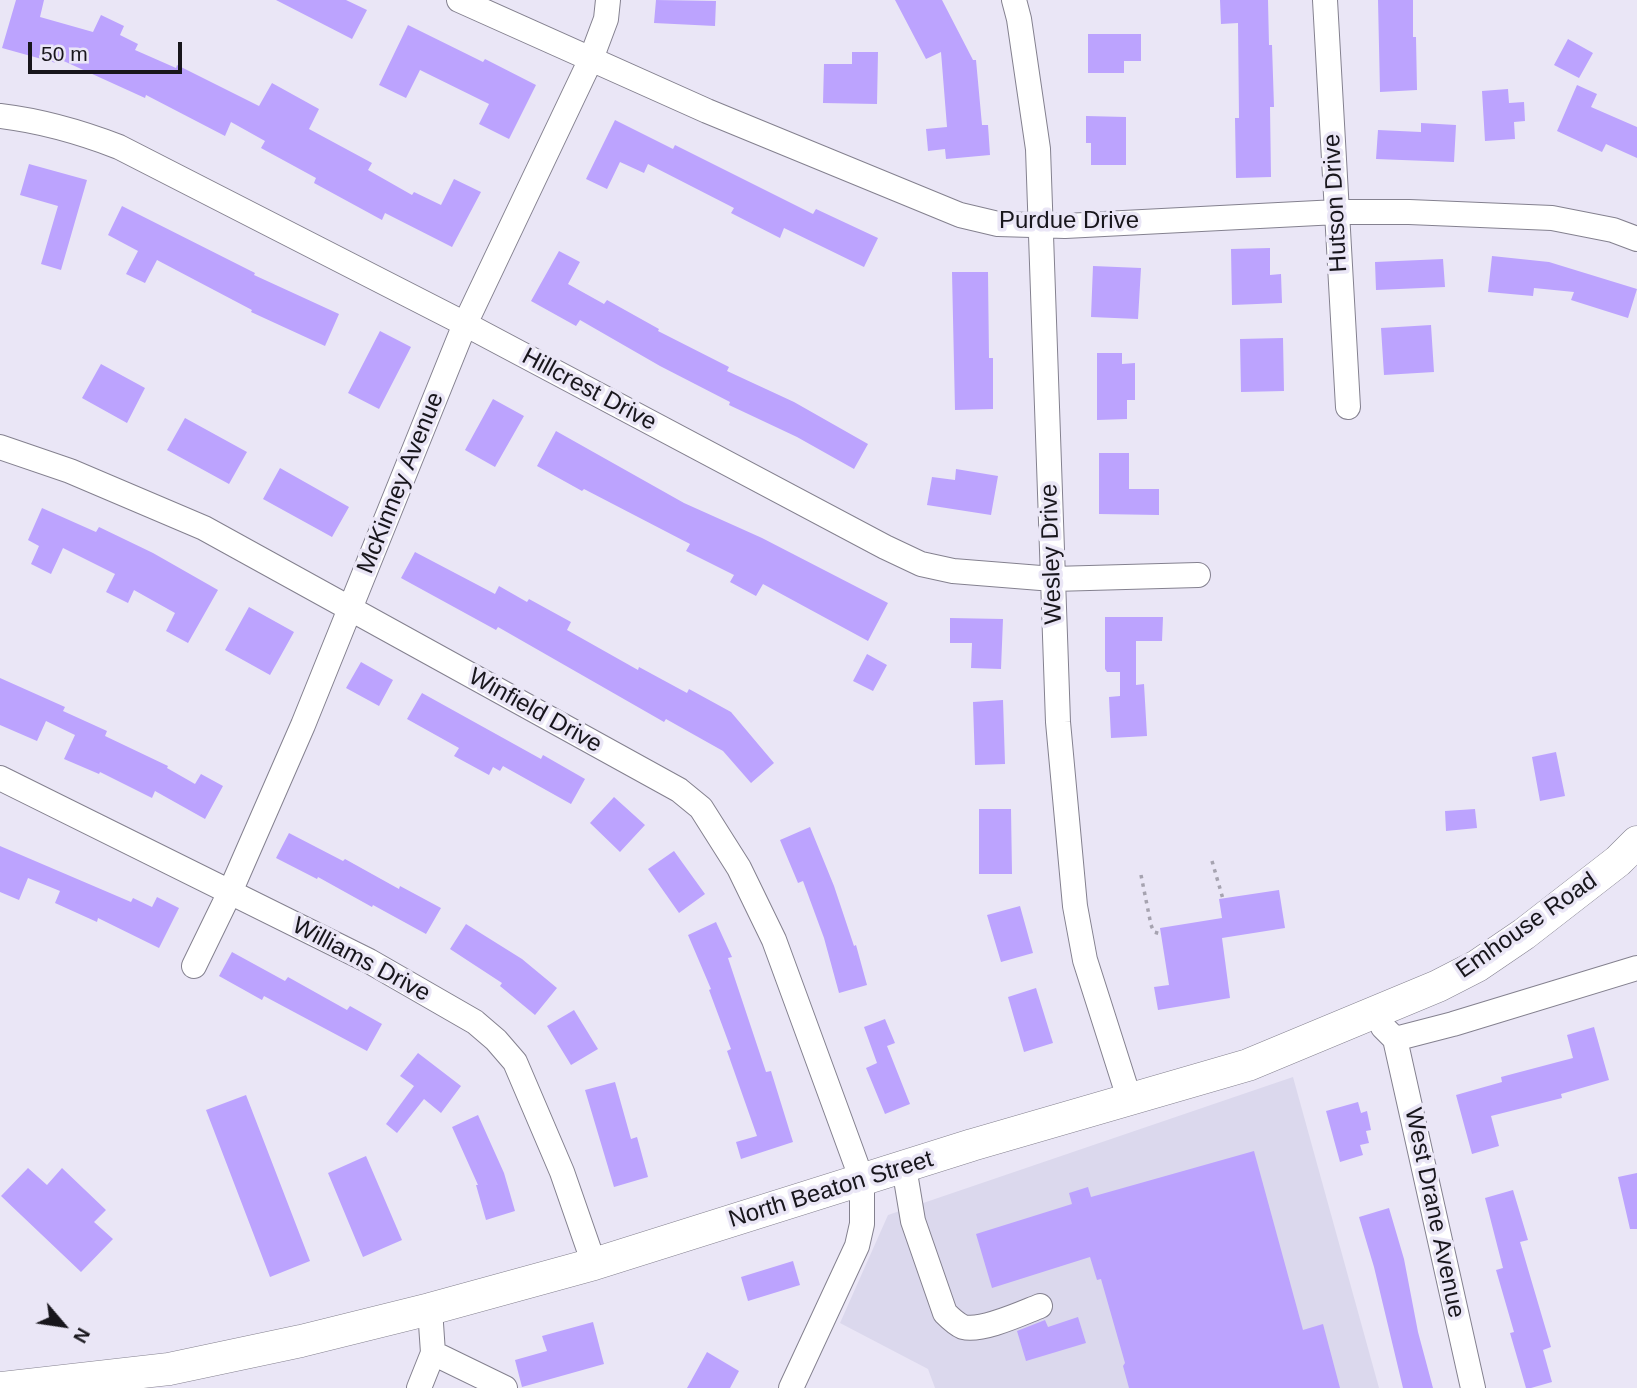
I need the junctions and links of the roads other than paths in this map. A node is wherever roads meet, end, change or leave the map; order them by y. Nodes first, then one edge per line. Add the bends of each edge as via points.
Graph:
1 (458, 0) edge
2 (608, 0) edge
3 (1014, 0) edge
4 (1325, 0) edge
5 (591, 59) junction
6 (0, 116) edge
7 (1337, 212) junction
8 (1041, 226) junction
9 (1637, 239) edge
10 (465, 324) junction
11 (1348, 407) dead end
12 (0, 447) edge
13 (1198, 575) dead end
14 (1053, 579) junction
15 (351, 609) junction
16 (0, 778) edge
17 (1637, 842) edge
18 (230, 892) junction
19 (194, 966) dead end
20 (1637, 968) edge
21 (1370, 1015) junction
22 (1395, 1039) junction
23 (1130, 1101) junction
24 (904, 1167) junction
25 (862, 1180) junction
26 (594, 1264) junction
27 (1040, 1307) dead end
28 (430, 1308) junction
29 (433, 1353) junction
30 (43, 1386) edge
31 (2, 1388) edge
32 (419, 1388) edge
33 (505, 1388) edge
34 (791, 1388) edge
35 (1473, 1388) edge

1 - 5 street, Purdue Drive
2 - 5 street, McKinney Avenue
3 - 8 street, Wesley Drive via 1038,149
4 - 7 street, Hutson Drive
5 - 8 street, Purdue Drive via 960,215 998,224
5 - 10 street, McKinney Avenue
6 - 10 street, Hillcrest Drive via 71,130 119,147
7 - 8 street, Purdue Drive
7 - 9 street, Purdue Drive via 1552,218
7 - 11 street, Hutson Drive
8 - 14 street, Wesley Drive
10 - 14 street, Hillcrest Drive via 921,564
10 - 15 street, McKinney Avenue
12 - 15 street, Winfield Drive via 70,471 204,528
13 - 14 street, Hillcrest Drive
14 - 23 street, Wesley Drive via 1058,722 1075,906 1085,960
15 - 18 street, McKinney Avenue
15 - 25 street, Winfield Drive via 679,790 701,808 774,940
16 - 18 street, Williams Drive
17 - 21 main road, Emhouse Road via 1477,966
18 - 19 street, McKinney Avenue
18 - 26 street, Williams Drive via 369,961 496,1040 515,1062 562,1172
20 - 22 street
21 - 22 street
21 - 23 main road, North Beaton Street via 1248,1065
22 - 35 street, West Drane Avenue
23 - 24 main road, North Beaton Street
24 - 25 main road, North Beaton Street
24 - 27 street via 914,1221 945,1313 965,1327 982,1326
25 - 26 main road, North Beaton Street
25 - 34 street via 857,1246
26 - 28 main road, North Beaton Street
28 - 29 street
28 - 30 main road, North Beaton Street via 169,1369
29 - 32 street
29 - 33 street
30 - 31 main road, North Beaton Street

